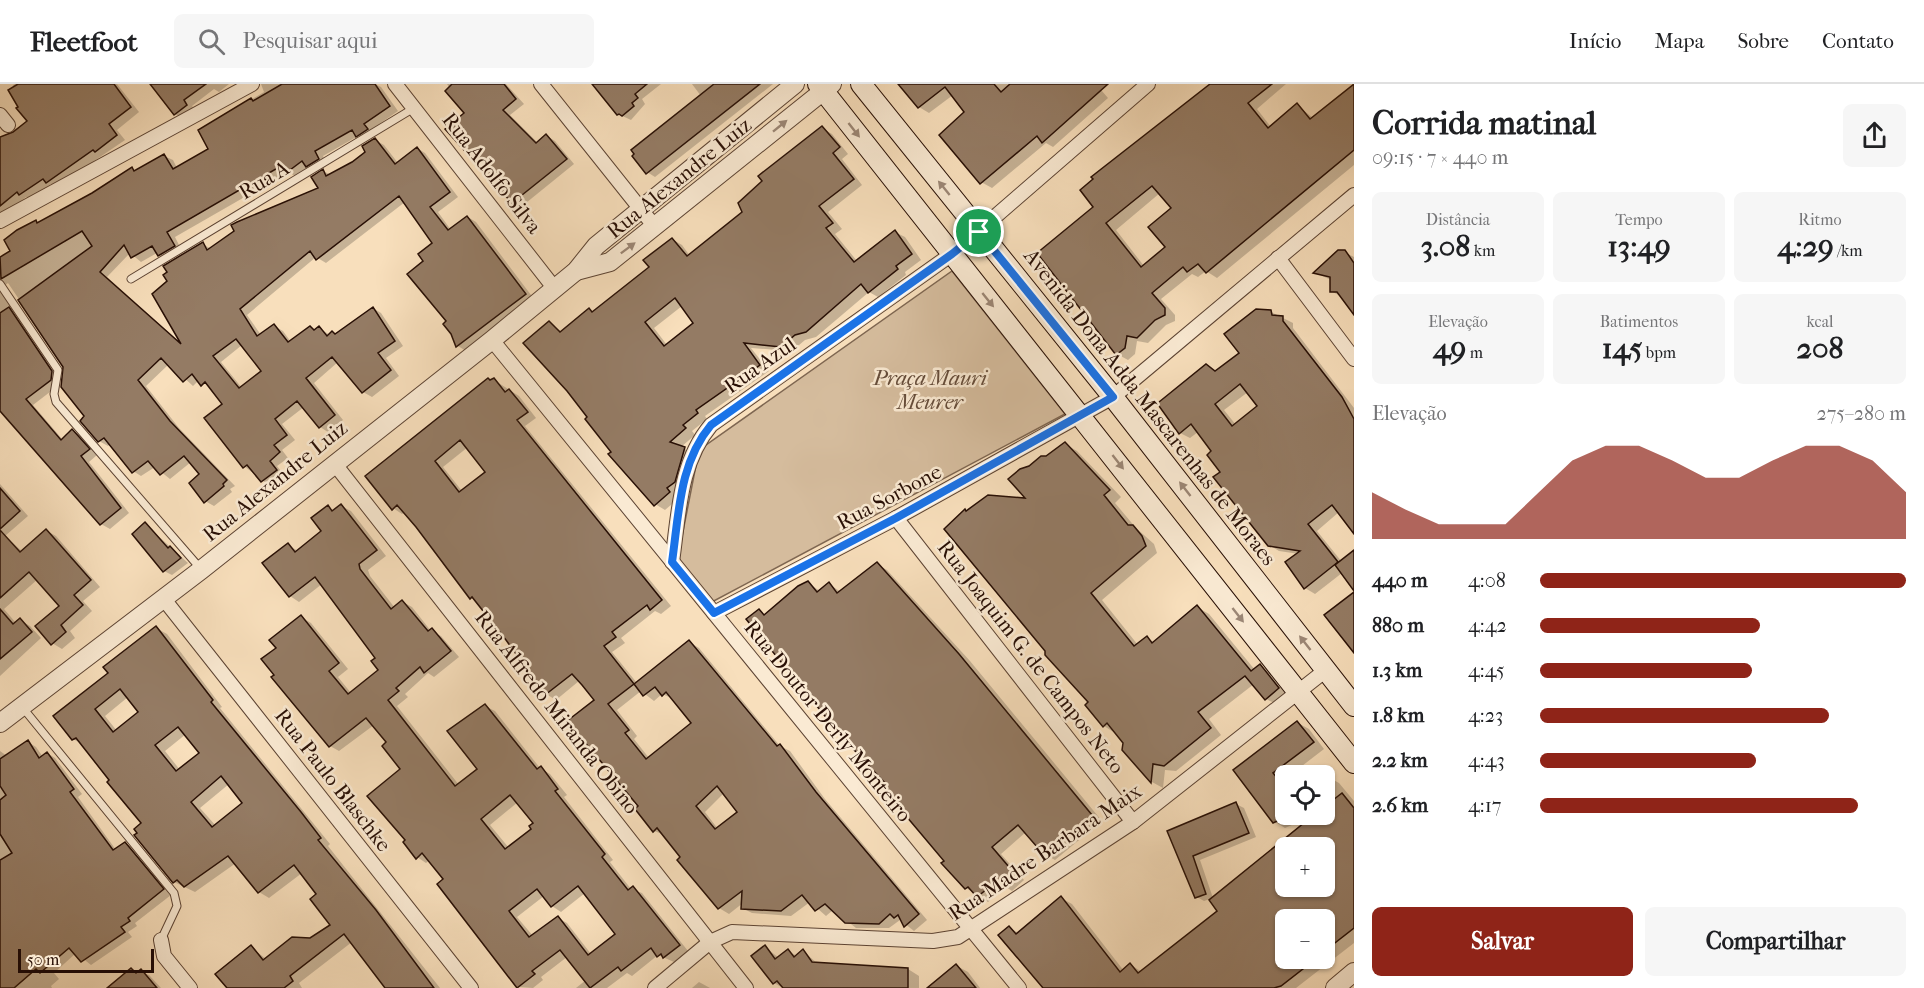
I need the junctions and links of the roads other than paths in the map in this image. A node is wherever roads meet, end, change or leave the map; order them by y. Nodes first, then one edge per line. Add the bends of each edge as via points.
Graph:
1 (252, 84) edge
2 (395, 84) edge
3 (541, 84) edge
4 (795, 84) edge
5 (861, 84) edge
6 (1148, 84) edge
7 (824, 86) edge
8 (1132, 89) edge
9 (414, 108) junction
10 (1354, 195) edge
11 (641, 209) junction
12 (0, 221) edge
13 (656, 227) junction
14 (979, 232) junction
15 (952, 254) junction
16 (1278, 258) junction
17 (576, 271) junction
18 (131, 279) dead end
19 (0, 284) edge
20 (555, 289) junction
21 (492, 340) junction
22 (1354, 359) edge
23 (1113, 397) junction
24 (1082, 416) junction
25 (334, 463) junction
26 (896, 518) junction
27 (672, 562) junction
28 (201, 570) junction
29 (163, 598) junction
30 (714, 613) junction
31 (1326, 670) junction
32 (1298, 692) junction
33 (22, 706) junction
34 (1354, 706) edge
35 (0, 723) edge
36 (1354, 763) edge
37 (1133, 822) junction
38 (971, 929) junction
39 (160, 940) joint
40 (710, 942) junction
41 (1354, 972) edge
42 (190, 988) edge
43 (471, 988) edge
44 (655, 988) edge
45 (746, 988) edge
46 (1019, 988) edge
47 (1335, 988) edge

1 - 12 street
2 - 9 street, Rua Adolfo Silva
3 - 11 street
4 - 11 street, Rua Alexandre Luiz
14 -> 5 main road, Avenida Dona Adda Mascarenhas de Moraes
6 - 8 street, Rua Azul
13 -> 7 street, Rua Alexandre Luiz
7 -> 15 main road
8 - 14 street, Rua Azul
9 - 18 lane, Rua A
9 - 20 street, Rua Adolfo Silva
10 - 16 street, Rua Sorbone
11 - 13 street
11 - 17 street, Rua Alexandre Luiz via 596,246
17 -> 13 street, Rua Alexandre Luiz via 610,262
14 - 15 street, Rua Azul
14 - 23 main road, Avenida Dona Adda Mascarenhas de Moraes
15 -> 24 main road
15 - 27 street, Rua Azul via 711,425 686,468
16 - 22 street
16 - 23 street, Rua Sorbone
17 - 20 street, Rua Alexandre Luiz
19 - 28 lane via 58,370 56,402
20 - 21 street, Rua Alexandre Luiz
21 - 25 street, Rua Alexandre Luiz
21 - 27 street, Rua Doutor Derly Monteiro
23 - 24 street, Rua Sorbone
31 -> 23 main road, Avenida Dona Adda Mascarenhas de Moraes
24 - 26 street, Rua Sorbone
24 -> 32 main road
25 - 28 street, Rua Alexandre Luiz
25 - 40 street, Rua Alfredo Miranda Obino
26 - 30 street, Rua Sorbone
26 - 37 street, Rua Joaquim G. de Campos Neto
27 - 30 street, Rua Doutor Derly Monteiro
28 - 29 street, Rua Alexandre Luiz
29 - 33 street, Rua Alexandre Luiz
29 - 43 street, Rua Paulo Blaschke
30 - 38 street, Rua Doutor Derly Monteiro
31 - 32 street, Rua Madre Barbara Maix
31 - 34 main road, Avenida Dona Adda Mascarenhas de Moraes
32 - 36 main road
32 - 37 street, Rua Madre Barbara Maix
33 - 35 street, Rua Alexandre Luiz
33 - 39 lane via 174,892 177,906
37 - 38 street, Rua Madre Barbara Maix
38 - 40 street, Rua Madre Barbara Maix via 946,940 732,932
38 - 46 street, Rua Doutor Derly Monteiro
39 - 42 street via 164,956
40 - 44 street, Rua Madre Barbara Maix
40 - 45 street, Rua Alfredo Miranda Obino
41 - 47 street

